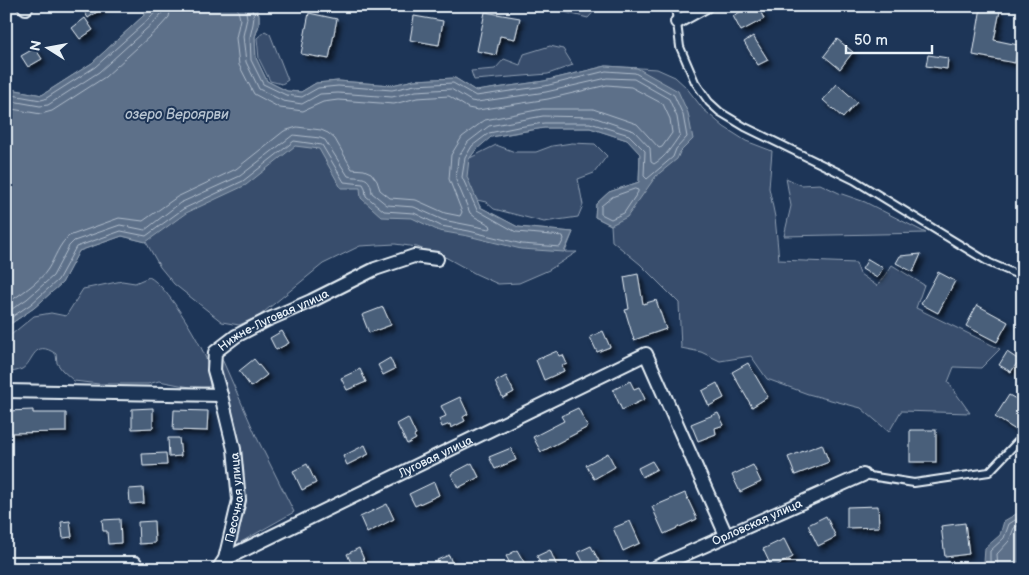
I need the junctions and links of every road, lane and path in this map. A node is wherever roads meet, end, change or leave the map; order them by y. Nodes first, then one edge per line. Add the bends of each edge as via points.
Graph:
1 (676, 6) edge
2 (701, 9) edge
3 (677, 22) junction
4 (436, 259) dead end
5 (1023, 277) edge
6 (6, 391) edge
7 (221, 395) junction
8 (1023, 436) edge
9 (863, 476) joint
10 (726, 535) junction
11 (6, 563) edge
12 (222, 564) edge
13 (136, 566) edge
14 (652, 569) edge

1 - 3 lane
2 - 3 street
3 - 5 lane via 680,47 695,82 720,112 854,180 990,263
4 - 7 street, Нижне-Луговая улица via 414,256 375,268 236,336 215,352 214,370
6 - 7 street
7 - 12 street, Песочная улица via 234,449 239,500
8 - 9 lane via 989,472 914,483
9 - 10 street, Орловская улица
10 - 12 street, Луговая улица via 646,354
10 - 14 street, Орловская улица
11 - 13 street

